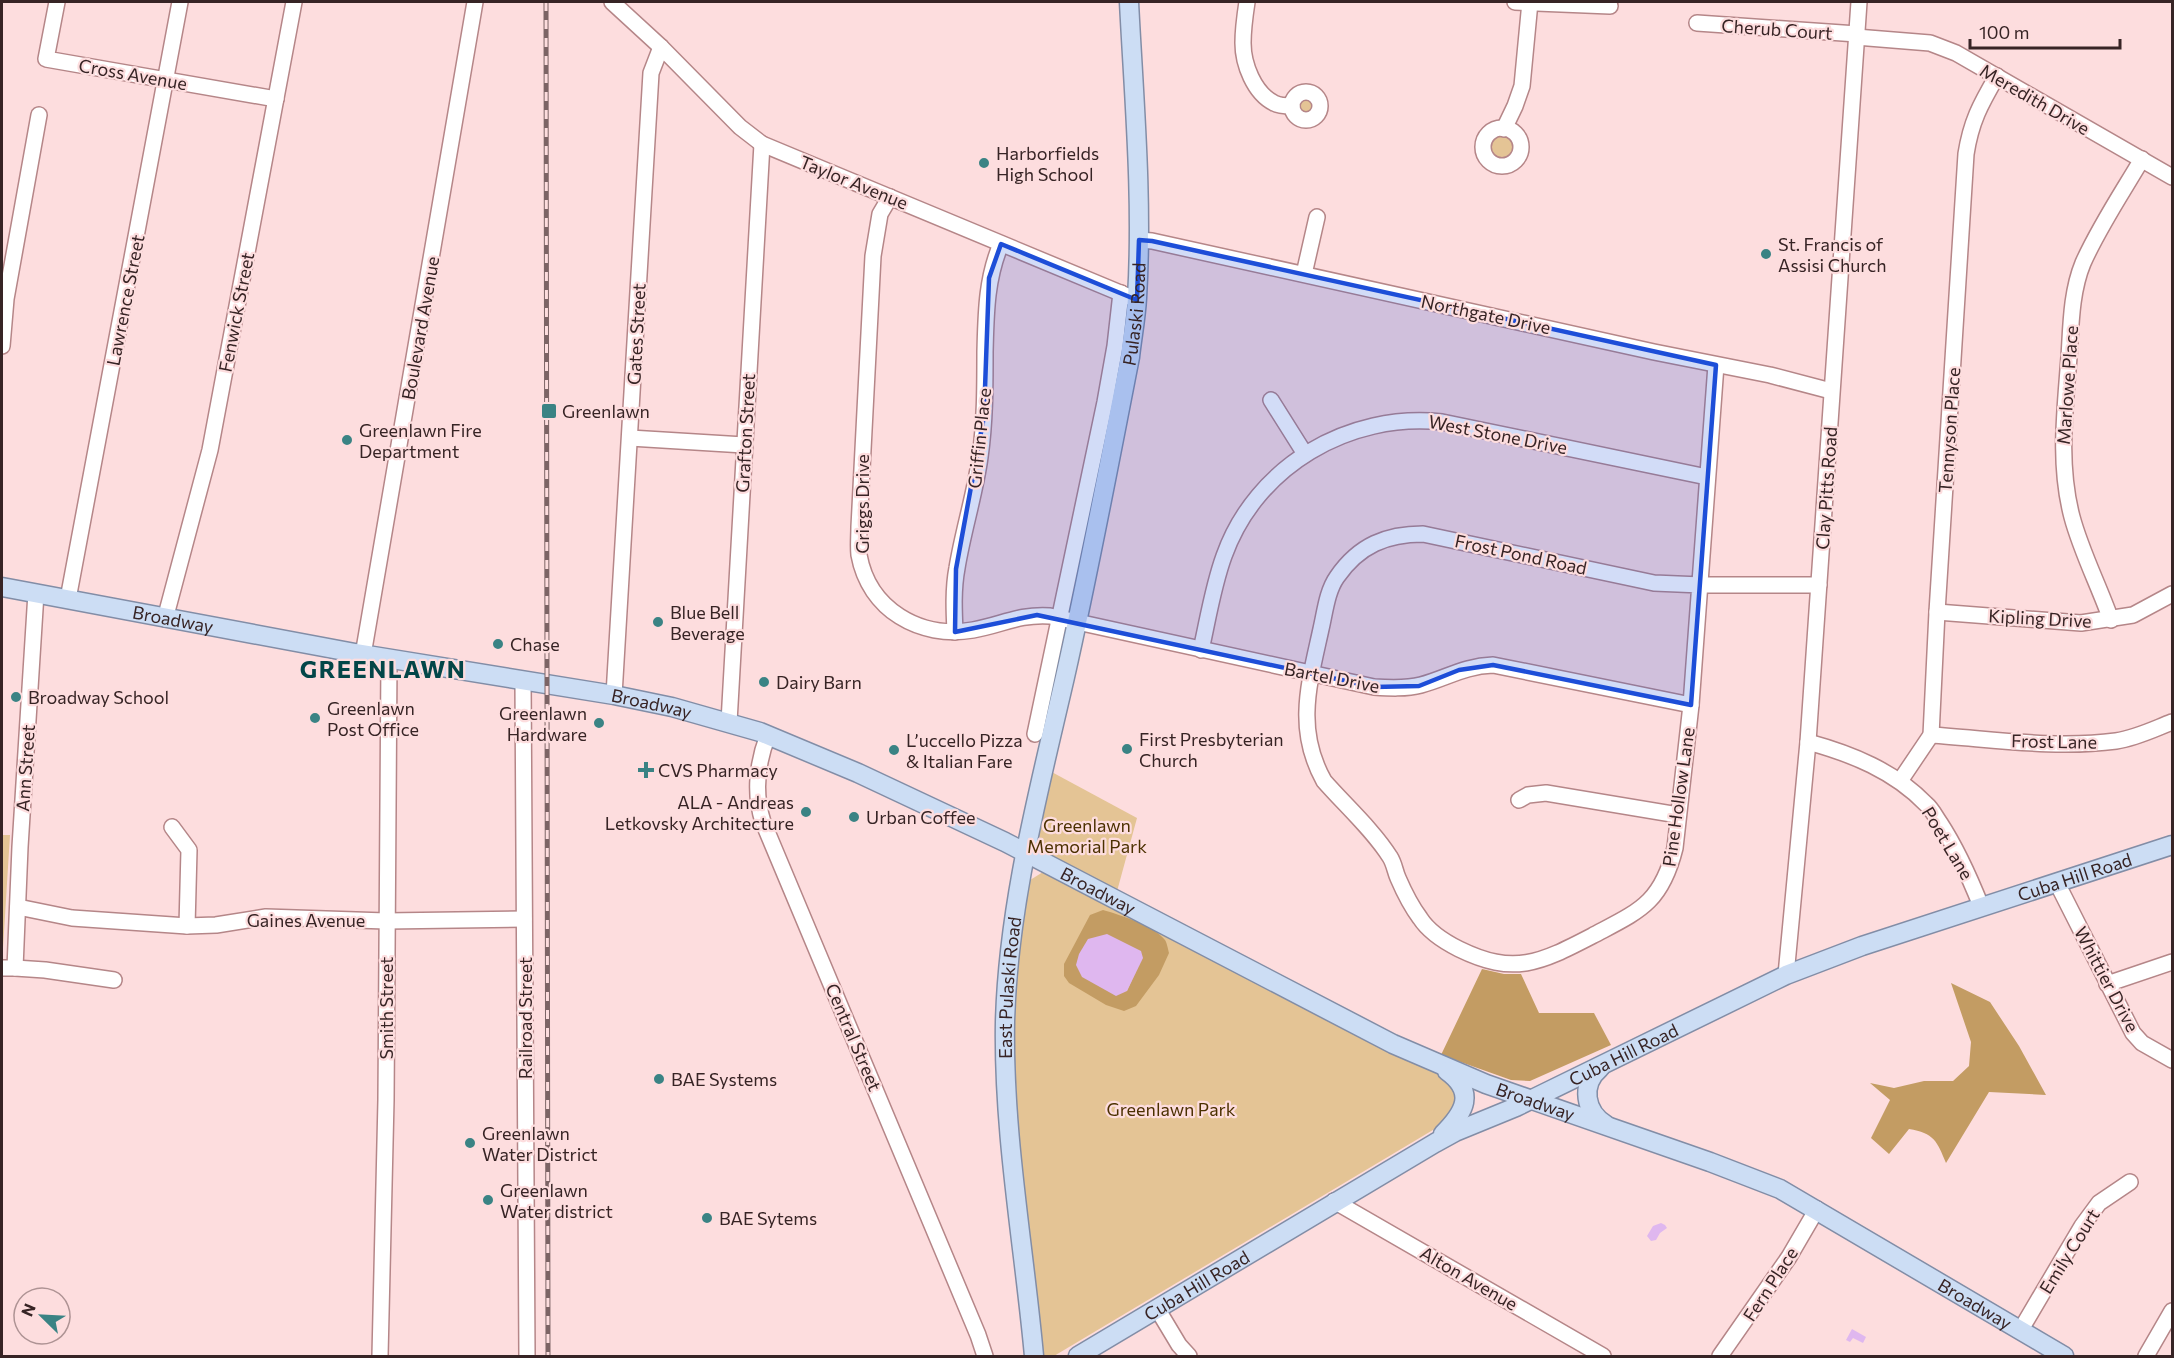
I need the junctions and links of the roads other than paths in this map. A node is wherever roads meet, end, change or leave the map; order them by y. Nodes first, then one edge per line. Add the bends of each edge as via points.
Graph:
1 (57, 2) edge
2 (180, 2) edge
3 (294, 2) edge
4 (475, 2) edge
5 (612, 2) edge
6 (1129, 2) edge
7 (1246, 2) edge
8 (1522, 2) edge
9 (1859, 2) edge
10 (1610, 6) dead end
11 (1697, 23) dead end
12 (1856, 36) junction
13 (661, 47) junction
14 (1997, 76) junction
15 (166, 80) junction
16 (276, 99) junction
17 (1292, 106) dead end
18 (39, 115) dead end
19 (1504, 129) dead end
20 (762, 144) junction
21 (2142, 159) junction
22 (2172, 177) edge
23 (890, 197) junction
24 (1317, 217) dead end
25 (1139, 240) junction
26 (1001, 244) junction
27 (1304, 274) junction
28 (1129, 297) junction
29 (2, 346) edge
30 (1716, 365) junction
31 (1831, 391) junction
32 (1271, 400) dead end
33 (630, 438) junction
34 (744, 445) junction
35 (1305, 454) junction
36 (1707, 477) junction
37 (1701, 585) junction
38 (1820, 585) junction
39 (2, 587) edge
40 (36, 593) junction
41 (2172, 594) edge
42 (68, 599) junction
43 (1937, 612) junction
44 (1058, 618) junction
45 (165, 619) junction
46 (2111, 620) junction
47 (1077, 622) junction
48 (955, 632) junction
49 (1201, 650) junction
50 (363, 655) junction
51 (389, 659) junction
52 (1311, 674) junction
53 (523, 680) junction
54 (614, 695) junction
55 (1692, 705) junction
56 (729, 722) junction
57 (2172, 722) edge
58 (1035, 734) dead end
59 (768, 735) junction
60 (1931, 735) junction
61 (1808, 742) junction
62 (1900, 781) junction
63 (1519, 800) dead end
64 (1678, 815) junction
65 (172, 827) dead end
66 (2172, 845) edge
67 (1026, 853) junction
68 (2057, 884) junction
69 (1981, 906) junction
70 (18, 907) junction
71 (524, 919) junction
72 (386, 921) junction
73 (187, 926) junction
74 (2172, 962) edge
75 (8, 968) edge
76 (1786, 975) junction
77 (114, 980) dead end
78 (2107, 984) junction
79 (1430, 1060) junction
80 (2172, 1060) edge
81 (1602, 1066) junction
82 (1531, 1100) junction
83 (1613, 1129) junction
84 (1435, 1143) junction
85 (2130, 1182) dead end
86 (1334, 1201) junction
87 (1816, 1209) junction
88 (1158, 1310) junction
89 (2172, 1311) edge
90 (2020, 1331) junction
91 (978, 1335) junction
92 (380, 1356) edge
93 (527, 1356) edge
94 (985, 1356) edge
95 (994, 1356) edge
96 (1034, 1356) edge
97 (1078, 1356) edge
98 (1189, 1356) edge
99 (1603, 1356) edge
100 (1720, 1356) edge
101 (2064, 1356) edge
102 (2146, 1356) edge

1 - 15 street, Cross Avenue via 46,59
2 - 15 street, Lawrence Street
3 - 16 street, Fenwick Street
4 - 50 street, Boulevard Avenue
5 - 13 street, Taylor Avenue
6 - 25 main road, Pulaski Road
7 - 17 street via 1243,45 1248,70 1258,90 1269,100
8 - 10 street
8 - 19 street via 1522,86
9 - 12 street, Clay Pitts Road
11 - 12 street, Cherub Court
12 - 14 street, Meredith Drive via 1930,43 1956,52
12 - 31 street, Clay Pitts Road
13 - 20 street, Taylor Avenue
13 - 33 street, Gates Street via 651,73
14 - 21 street, Meredith Drive
14 - 43 street, Tennyson Place via 1971,127 1966,154
15 - 16 street, Cross Avenue
15 - 42 street, Lawrence Street
16 - 45 street, Fenwick Street via 210,450
18 - 29 street via 6,299
20 - 23 street, Taylor Avenue
20 - 34 street, Grafton Street
21 - 22 street, Meredith Drive
21 - 46 street, Marlowe Place via 2096,238 2076,284 2066,397 2064,482 2072,519
23 - 26 street, Taylor Avenue
23 - 48 street, Griggs Drive via 880,214 873,256 859,555 870,585 884,606 906,622 929,630
24 - 27 street
25 - 27 street, Northgate Drive
25 - 28 main road, Pulaski Road
26 - 28 street, Taylor Avenue
26 - 48 street, Griffin Place via 988,287 984,416 972,502 956,569
27 - 30 street, Northgate Drive
28 - 44 street via 1115,346
28 - 47 main road, Pulaski Road via 1130,357
30 - 31 street, Northgate Drive
30 - 36 street, Pine Hollow Lane
31 - 38 street, Clay Pitts Road
32 - 35 street
33 - 34 street
33 - 54 street, Gates Street
34 - 56 street, Grafton Street
35 - 36 street, West Stone Drive via 1365,427 1420,420
35 - 49 street, West Stone Drive via 1263,489 1234,533 1224,555
36 - 37 street, Pine Hollow Lane
37 - 38 street, Frost Pond Road
37 - 52 street, Frost Pond Road via 1654,583 1449,538 1401,534 1358,553 1335,579
37 - 55 street, Pine Hollow Lane
38 - 61 street, Clay Pitts Road
39 - 40 main road, Broadway
40 - 42 main road, Broadway
40 - 70 street, Ann Street
41 - 46 street, Kipling Drive via 2133,615
42 - 45 main road, Broadway
43 - 46 street, Kipling Drive via 2081,623
43 - 60 street, Tennyson Place
44 - 47 street, Griggs Drive
44 - 48 street, Griggs Drive via 1023,616
44 - 58 street
45 - 50 main road, Broadway
47 - 49 street, Bartel Drive
47 - 67 main road, East Pulaski Road
49 - 52 street, Bartel Drive
50 - 51 main road, Broadway
51 - 53 main road, Broadway
51 - 72 street, Smith Street
52 - 55 street, Bartel Drive via 1398,688 1419,686 1477,665 1493,665
52 - 64 street, Pine Hollow Lane via 1305,714 1307,734 1324,781 1390,858 1422,921 1444,941 1486,960 1520,965 1542,960 1630,915 1661,887 1675,848
53 - 54 main road, Broadway
53 - 71 street, Railroad Street
54 - 56 main road, Broadway
55 - 64 street, Pine Hollow Lane
56 - 59 main road, Broadway
57 - 60 street, Frost Lane via 2118,741 2090,743
59 - 67 main road, Broadway
59 - 91 street, Central Street via 758,773 763,822
60 - 62 street
61 - 62 street, Poet Lane via 1844,752
61 - 76 street, Clay Pitts Road
62 - 69 street, Poet Lane via 1928,805 1964,861
63 - 64 street via 1546,793
65 - 73 street via 189,850
66 - 68 main road, Cuba Hill Road
67 - 79 main road, Broadway
67 - 96 main road, East Pulaski Road via 1011,939 1005,1022 1015,1179
68 - 69 main road, Cuba Hill Road
68 - 78 street, Whittier Drive
69 - 76 main road, Cuba Hill Road
70 - 73 street, Gaines Avenue via 72,918
70 - 75 street, Ann Street
71 - 72 street, Gaines Avenue
71 - 93 street, Railroad Street
72 - 73 street, Gaines Avenue via 266,917
72 - 92 street, Smith Street
74 - 78 street
75 - 77 street
76 - 81 main road, Cuba Hill Road
78 - 80 street, Whittier Drive via 2133,1033
79 - 82 main road, Broadway
79 - 84 main road via 1456,1078 1465,1096 1457,1119
81 - 82 main road, Cuba Hill Road
81 - 83 main road via 1590,1080 1586,1095 1594,1115
82 - 83 main road, Broadway
82 - 84 main road, Cuba Hill Road
83 - 87 main road, Broadway via 1780,1189
84 - 86 main road, Cuba Hill Road
85 - 90 street, Emily Court via 2099,1203 2082,1226
86 - 88 main road, Cuba Hill Road
86 - 99 street, Alton Avenue
87 - 90 main road, Broadway
87 - 100 street, Fern Place via 1789,1257
88 - 97 main road, Cuba Hill Road
88 - 98 street
89 - 102 street
90 - 101 main road, Broadway
91 - 94 street, Central Street
91 - 95 street, Central Street

